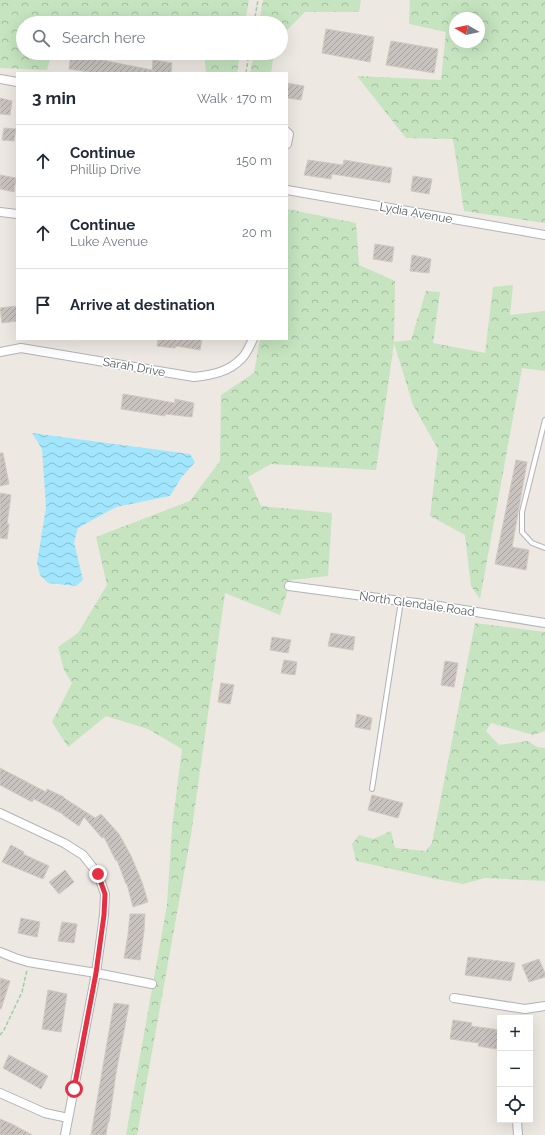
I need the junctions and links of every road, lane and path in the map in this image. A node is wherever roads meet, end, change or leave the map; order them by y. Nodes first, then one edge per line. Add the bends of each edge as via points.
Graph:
1 (258, 0) edge
2 (255, 16) edge
3 (248, 60) edge
4 (246, 72) edge
5 (0, 79) edge
6 (16, 82) edge
7 (288, 190) edge
8 (0, 212) edge
9 (16, 214) edge
10 (545, 235) edge
11 (252, 340) edge
12 (0, 352) edge
13 (545, 420) edge
14 (545, 548) edge
15 (289, 586) dead end
16 (401, 601) junction
17 (545, 624) edge
18 (372, 789) dead end
19 (0, 813) edge
20 (0, 952) edge
21 (28, 962) junction
22 (96, 973) junction
23 (152, 984) dead end
24 (454, 998) dead end
25 (545, 1006) edge
26 (525, 1009) junction
27 (525, 1015) edge
28 (0, 1036) edge
29 (0, 1093) edge
30 (68, 1118) junction
31 (517, 1123) edge
32 (66, 1135) edge
33 (518, 1135) edge

1 - 2 path
3 - 4 path
5 - 6 street
7 - 10 street, Lydia Avenue
8 - 9 street
11 - 12 street, Sarah Drive via 242,358 226,371 212,376 194,377 21,348
13 - 14 lane via 522,512 522,532 532,543
15 - 16 street, North Glendale Road
16 - 17 street, North Glendale Road
16 - 18 lane
19 - 22 street via 64,843 83,855 98,874 105,894
20 - 21 street
21 - 22 street
21 - 28 path via 22,992
22 - 23 street
22 - 30 street
24 - 26 street
25 - 26 street
26 - 27 street
29 - 30 street via 45,1113
30 - 32 street
31 - 33 street

